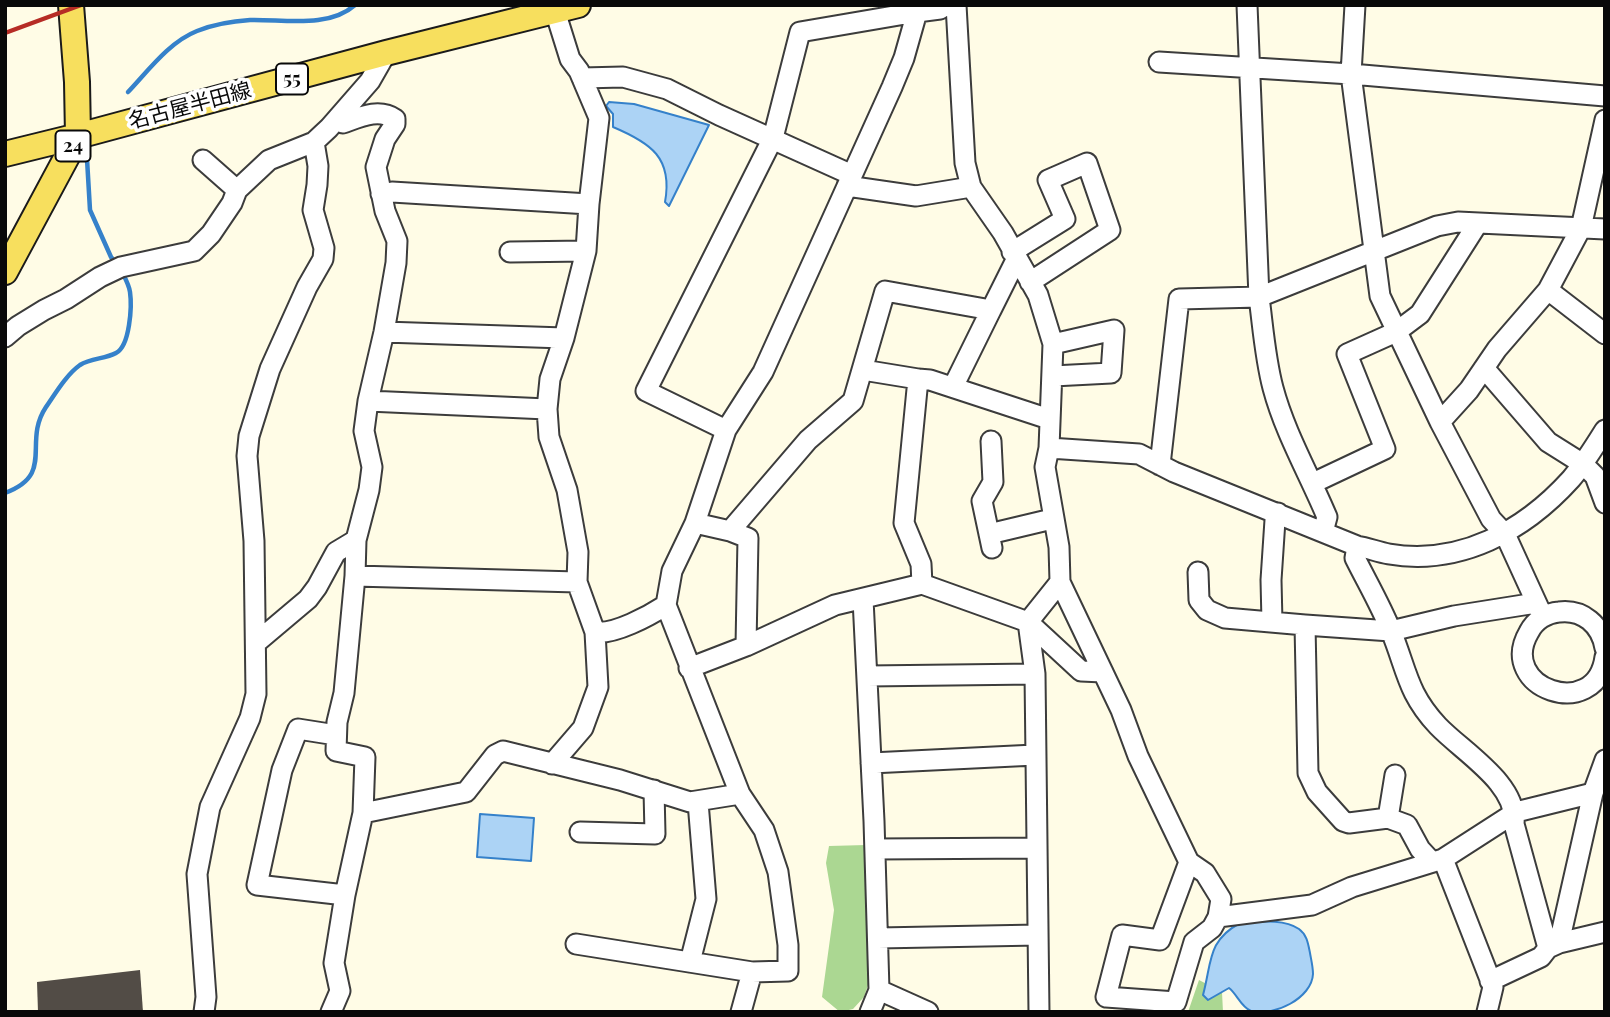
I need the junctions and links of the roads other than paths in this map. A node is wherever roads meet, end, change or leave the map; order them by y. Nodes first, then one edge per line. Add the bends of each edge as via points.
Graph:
1 (71, 5) edge
2 (946, 5) edge
3 (956, 5) edge
4 (1247, 5) edge
5 (1356, 5) edge
6 (567, 8) edge
7 (917, 12) junction
8 (386, 53) junction
9 (1158, 62) dead end
10 (1248, 67) junction
11 (1351, 74) junction
12 (582, 78) junction
13 (1605, 96) edge
14 (338, 119) junction
15 (1605, 120) edge
16 (78, 136) junction
17 (773, 138) junction
18 (314, 142) junction
19 (5, 154) edge
20 (203, 160) dead end
21 (850, 180) junction
22 (971, 187) junction
23 (237, 190) junction
24 (381, 194) junction
25 (589, 204) junction
26 (1478, 223) junction
27 (1581, 228) junction
28 (1605, 229) edge
29 (1374, 250) junction
30 (586, 251) junction
31 (510, 252) dead end
32 (1015, 255) junction
33 (5, 272) edge
34 (1030, 282) junction
35 (1548, 290) junction
36 (1259, 297) junction
37 (991, 310) junction
38 (384, 332) junction
39 (1396, 332) junction
40 (1605, 334) edge
41 (5, 337) edge
42 (564, 338) junction
43 (1053, 344) junction
44 (1484, 368) junction
45 (863, 370) junction
46 (1053, 376) junction
47 (918, 379) junction
48 (953, 387) junction
49 (368, 401) junction
50 (547, 409) junction
51 (1049, 419) junction
52 (1440, 422) junction
53 (726, 430) junction
54 (1605, 430) edge
55 (991, 441) dead end
56 (1049, 448) junction
57 (1605, 460) edge
58 (1583, 464) junction
59 (1160, 465) junction
60 (1313, 483) junction
61 (1605, 503) edge
62 (1278, 513) junction
63 (1052, 519) junction
64 (695, 523) junction
65 (730, 531) junction
66 (1323, 532) junction
67 (1505, 534) junction
68 (356, 540) junction
69 (1357, 546) junction
70 (1198, 572) dead end
71 (355, 576) junction
72 (577, 582) junction
73 (1060, 582) junction
74 (922, 584) junction
75 (863, 599) junction
76 (666, 605) junction
77 (1539, 610) junction
78 (1599, 618) edge
79 (1028, 622) junction
80 (1272, 622) junction
81 (1305, 625) junction
82 (1391, 631) junction
83 (595, 632) junction
84 (257, 642) junction
85 (746, 646) junction
86 (1605, 648) edge
87 (1605, 657) edge
88 (689, 668) junction
89 (1103, 672) junction
90 (1035, 674) junction
91 (866, 676) junction
92 (1601, 678) edge
93 (336, 735) junction
94 (1035, 755) junction
95 (1605, 760) edge
96 (871, 762) junction
97 (552, 764) junction
98 (1395, 775) dead end
99 (654, 790) junction
100 (1593, 793) junction
101 (740, 794) junction
102 (698, 802) junction
103 (1516, 812) junction
104 (363, 813) junction
105 (1388, 818) junction
106 (580, 832) dead end
107 (1037, 848) junction
108 (875, 849) junction
109 (1438, 860) junction
110 (1189, 862) junction
111 (345, 895) junction
112 (1218, 918) junction
113 (1605, 932) edge
114 (1038, 935) junction
115 (878, 938) junction
116 (1160, 940) junction
117 (1194, 942) junction
118 (576, 944) dead end
119 (1554, 946) junction
120 (690, 962) junction
121 (752, 972) junction
122 (1490, 981) junction
123 (879, 990) junction
124 (1109, 1005) edge
125 (204, 1012) edge
126 (331, 1012) edge
127 (741, 1012) edge
128 (870, 1012) edge
129 (928, 1012) edge
130 (1039, 1012) edge
131 (1487, 1012) edge

1 - 16 main road, 24
2 - 7 street
3 - 22 street via 964,150
4 - 10 street
5 - 11 street
6 - 8 main road, 名古屋半田線 / 55
6 - 12 street via 570,59
7 - 17 street via 800,32
7 - 21 street via 904,58
8 - 14 street via 370,81
8 - 16 main road, 名古屋半田線 / 55
9 - 10 street
10 - 11 street
10 - 36 street
11 - 13 street
11 - 29 street
12 - 17 street via 623,77 667,89
12 - 25 street via 599,118
14 - 18 street
14 - 24 street via 343,123 378,114 395,119 376,167
15 - 27 street
16 - 19 main road, 名古屋半田線 / 55
16 - 33 main road, 24
17 - 21 street
17 - 53 street via 646,391
18 - 23 street via 270,160
18 - 84 street via 313,209 323,260 270,369 249,436
20 - 23 street
21 - 22 street via 916,196
21 - 53 street via 763,372
22 - 32 street
23 - 41 street via 211,234 194,251 121,267
24 - 25 street
24 - 38 street via 397,241
25 - 30 street
26 - 27 street
26 - 29 street via 1437,226
26 - 39 street via 1420,314
27 - 28 street
27 - 35 street
29 - 36 street
29 - 39 street via 1380,296
30 - 31 street
30 - 42 street
32 - 34 street
32 - 34 street via 1065,219 1048,180 1087,163 1110,230
32 - 37 street
34 - 43 street
35 - 40 street
35 - 44 street
36 - 59 street via 1179,299
36 - 60 street via 1273,388
37 - 45 street via 885,291
37 - 48 street
38 - 42 street
38 - 49 street
39 - 52 street
39 - 60 street via 1347,354 1385,449
42 - 50 street via 550,379
43 - 46 street
43 - 46 street via 1114,330 1111,373
44 - 52 street
44 - 58 street via 1548,442
45 - 47 street
45 - 65 street via 853,401 808,440
46 - 51 street
47 - 48 street
47 - 74 street via 904,523 921,564
48 - 51 street
49 - 50 street
49 - 68 street via 364,431 372,467
50 - 72 street via 549,437 567,490 578,552
51 - 56 street
52 - 67 street via 1492,519
53 - 64 street
54 - 58 street
55 - 63 street via 993,482 982,502 990,541
56 - 59 street via 1139,454
56 - 63 street via 1045,467
57 - 58 street
58 - 61 street via 1595,476
58 - 67 street via 1538,512
59 - 62 street
60 - 66 street via 1327,517
62 - 66 street
62 - 80 street
63 - 73 street
64 - 65 street
64 - 76 street via 672,571
65 - 85 street via 748,538
66 - 69 street
67 - 69 street via 1482,545 1435,555 1388,554
67 - 77 street
68 - 71 street
68 - 84 street via 336,552 308,598
69 - 82 street via 1355,558
70 - 80 street via 1199,600 1207,610 1225,618
71 - 72 street
71 - 93 street
72 - 83 street
73 - 79 street
73 - 89 street
74 - 75 street
74 - 79 street
75 - 85 street via 835,605
75 - 91 street
76 - 83 street via 606,634
76 - 88 street
77 - 78 street
77 - 82 street via 1454,616
77 - 92 street via 1523,650 1530,676 1539,685 1563,694 1577,692
78 - 86 street
79 - 89 street via 1081,671
79 - 90 street
80 - 81 street
81 - 82 street
81 - 105 street via 1310,780 1343,821
82 - 103 street via 1421,705 1503,786
83 - 97 street via 598,687 583,728
84 - 125 street via 256,694 250,718 210,807 197,874
85 - 88 street
87 - 92 street
88 - 101 street
89 - 110 street
90 - 91 street
90 - 94 street
91 - 96 street
93 - 104 street via 336,751 365,757
93 - 111 street via 298,729 282,771 257,885
94 - 96 street
94 - 107 street
95 - 100 street
96 - 108 street
97 - 99 street
97 - 104 street via 503,751 466,792
98 - 105 street
99 - 102 street
99 - 106 street via 655,834
100 - 103 street
100 - 119 street
101 - 102 street
101 - 121 street via 764,830 778,872 788,946 788,971
102 - 120 street via 706,899
103 - 109 street
103 - 119 street via 1514,824
104 - 111 street
105 - 109 street via 1407,825 1420,849
107 - 108 street
107 - 114 street
108 - 115 street
109 - 112 street via 1312,905
109 - 122 street
110 - 112 street via 1205,873 1221,899
110 - 116 street
111 - 126 street via 334,962 340,991
112 - 117 street
113 - 119 street
114 - 115 street
114 - 130 street
115 - 123 street
116 - 117 street
116 - 124 street via 1122,935 1106,998
117 - 124 street via 1176,1002
118 - 120 street
119 - 122 street
120 - 121 street
121 - 127 street
122 - 131 street via 1493,987
123 - 128 street
123 - 129 street

